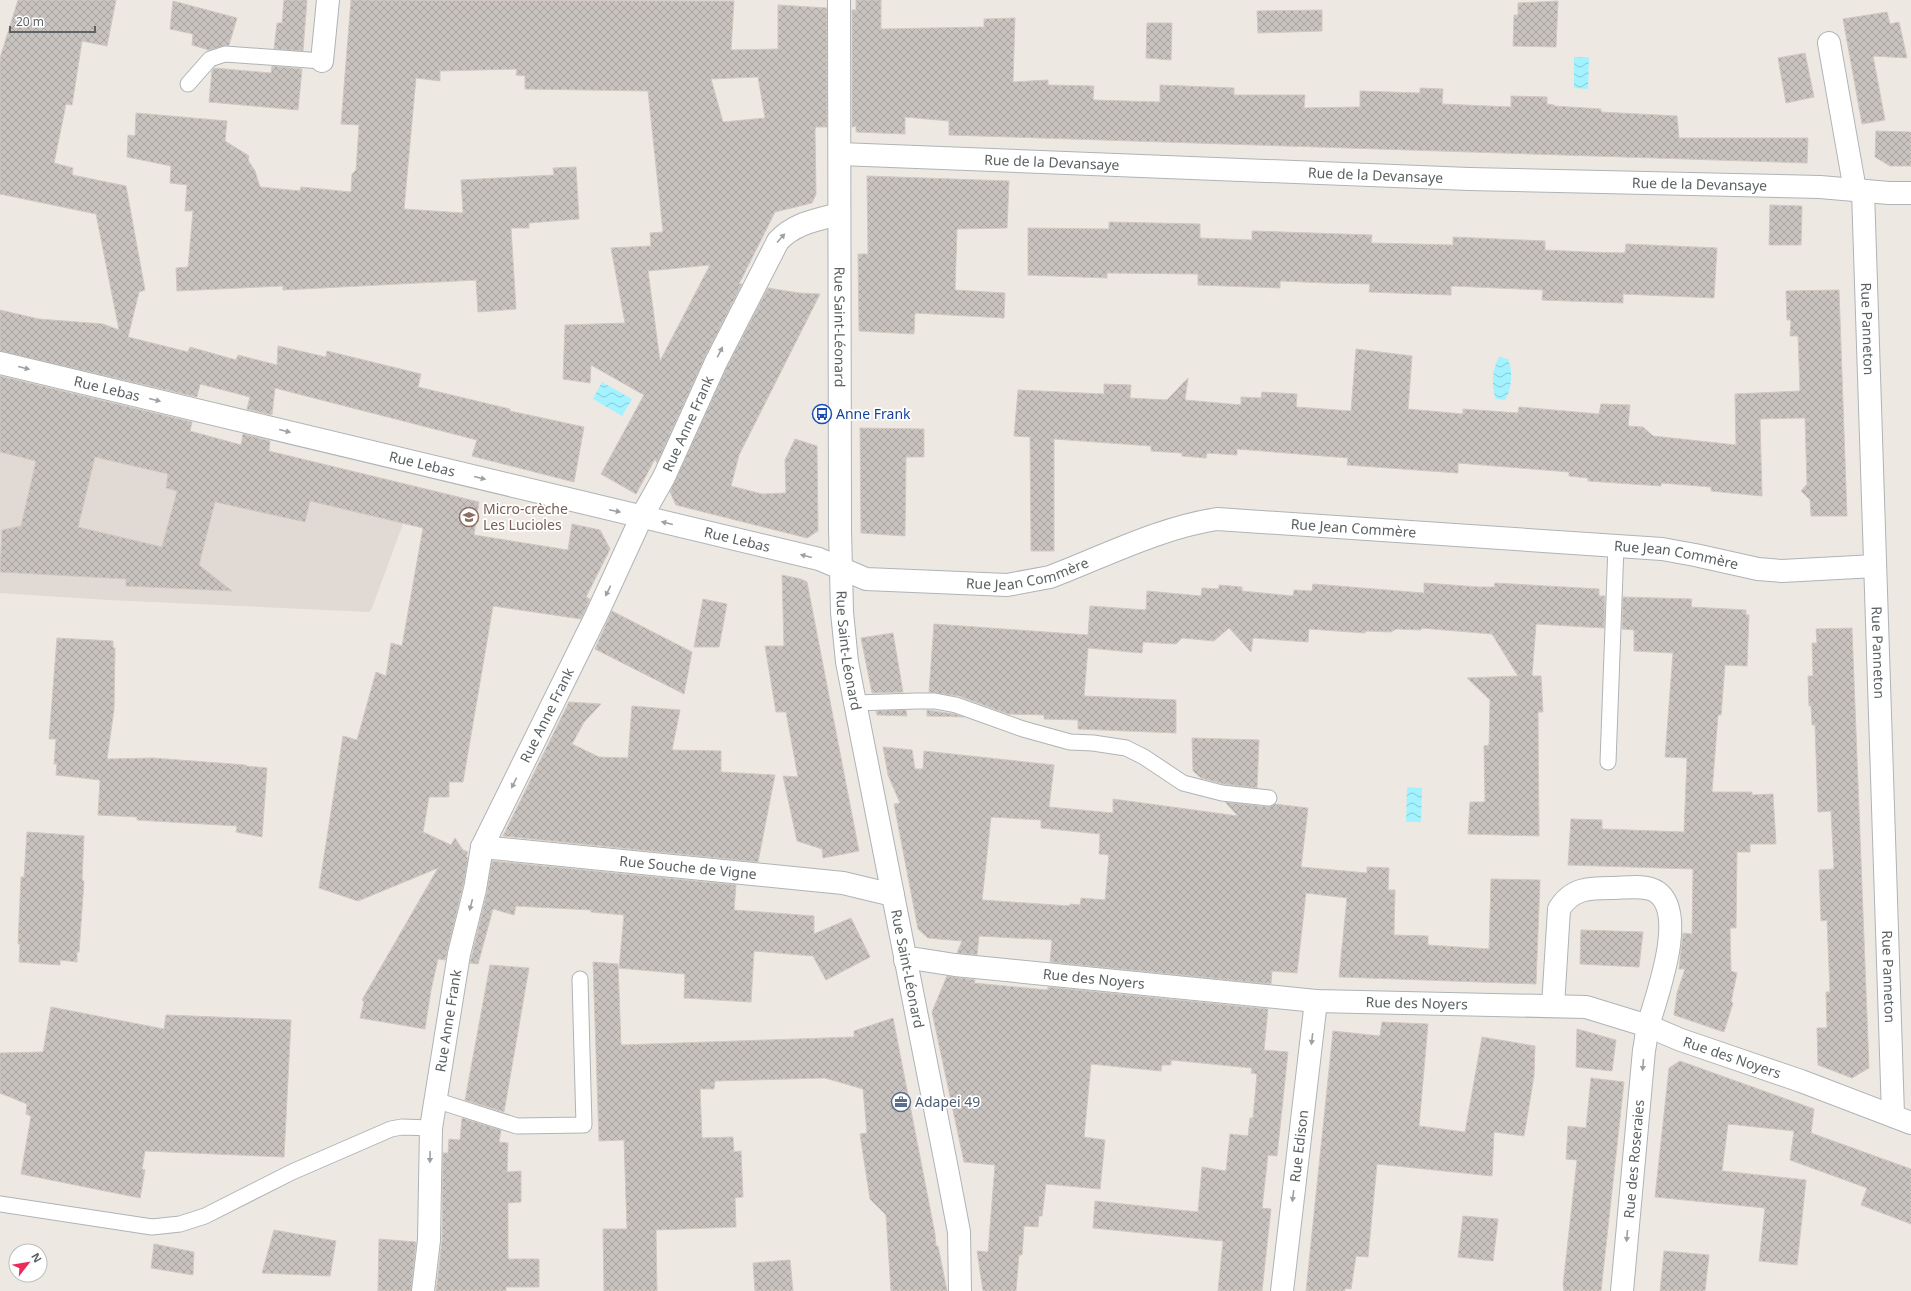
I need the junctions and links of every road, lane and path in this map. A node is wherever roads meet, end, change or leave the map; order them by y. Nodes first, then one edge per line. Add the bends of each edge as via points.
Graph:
1 (328, 0) edge
2 (839, 0) edge
3 (1829, 43) dead end
4 (322, 61) joint
5 (188, 84) dead end
6 (840, 154) junction
7 (1859, 191) junction
8 (1911, 193) edge
9 (839, 214) junction
10 (0, 363) edge
11 (642, 516) junction
12 (1616, 546) junction
13 (1875, 566) junction
14 (842, 570) junction
15 (854, 703) junction
16 (1608, 762) dead end
17 (1269, 798) dead end
18 (482, 847) junction
19 (893, 895) junction
20 (905, 960) junction
21 (580, 979) dead end
22 (1316, 1001) junction
23 (1553, 1006) junction
24 (1648, 1026) junction
25 (435, 1100) junction
26 (1902, 1119) edge
27 (431, 1128) junction
28 (0, 1204) edge
29 (423, 1291) edge
30 (960, 1291) edge
31 (1282, 1291) edge
32 (1622, 1291) edge

1 - 4 street
2 - 6 street, Rue Saint-Léonard
3 - 7 street, Rue Panneton
4 - 5 lane via 225,54 210,59
6 - 7 street, Rue de la Devansaye via 1469,179 1820,187
6 - 9 street, Rue Saint-Léonard
7 - 8 street, Rue de la Devansaye
7 - 13 street, Rue Panneton
11 -> 9 street, Rue Anne Frank via 658,489 716,362 778,241 800,224
9 - 14 street, Rue Saint-Léonard
10 -> 11 street, Rue Lebas
14 -> 11 street, Rue Lebas via 819,559
11 -> 18 street, Rue Anne Frank
12 - 13 street, Rue Jean Commère via 1696,554 1758,569 1782,571
12 - 14 street, Rue Jean Commère via 1217,519 1195,522 1031,582 1006,585 866,579
12 - 16 lane
13 - 26 street, Rue Panneton
14 - 15 street, Rue Saint-Léonard via 842,612
15 - 17 lane via 929,701 956,705 1023,730 1070,742 1126,748 1183,783 1222,793
15 - 19 street, Rue Saint-Léonard
18 - 19 street, Rue Souche de Vigne via 843,883
18 -> 25 street, Rue Anne Frank via 459,954
19 - 20 street, Rue Saint-Léonard
20 - 22 street, Rue des Noyers via 917,959
20 - 30 street, Rue Saint-Léonard via 959,1232
21 - 25 lane via 584,1125 517,1126
22 - 23 street, Rue des Noyers
22 -> 31 street, Rue Edison
23 - 24 street, Rue des Noyers via 1586,1007
23 - 24 street, Rue des Roseraies via 1560,909 1566,899 1578,891 1596,888 1642,888 1657,892 1665,902 1670,917 1664,974
24 - 26 street, Rue des Noyers
24 -> 32 street, Rue des Roseraies
25 - 27 street, Rue Anne Frank
27 - 28 lane via 391,1129 292,1172 205,1216 173,1225 152,1227
27 -> 29 street, Rue Anne Frank via 429,1240

